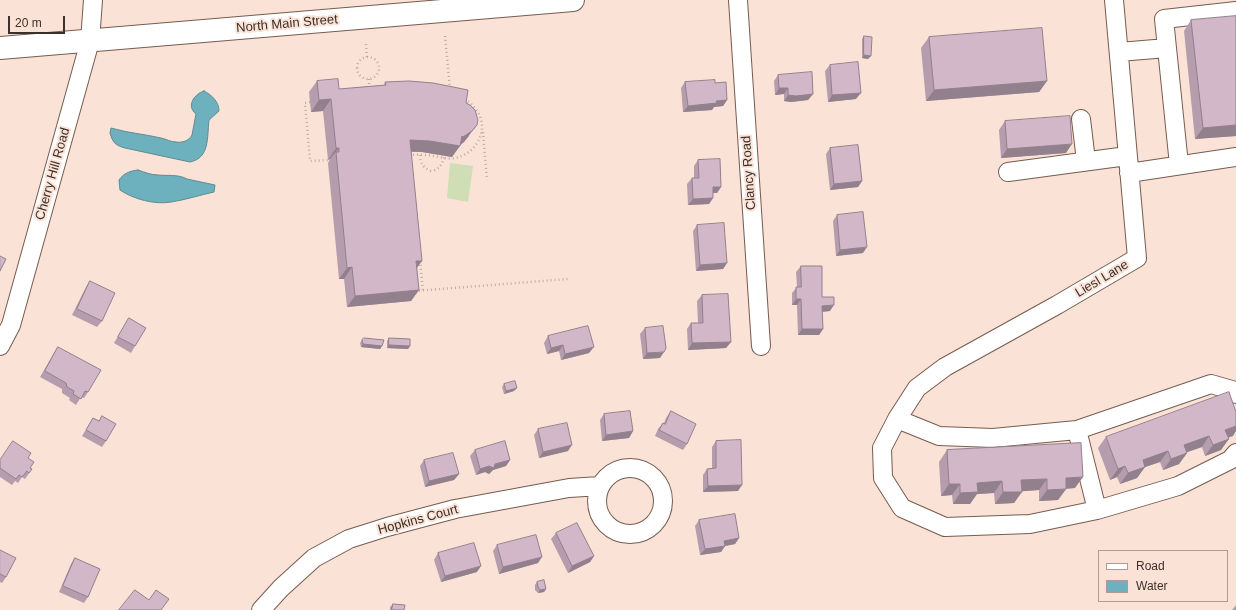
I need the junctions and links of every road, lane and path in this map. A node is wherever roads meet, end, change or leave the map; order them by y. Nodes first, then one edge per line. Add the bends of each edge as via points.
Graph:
1 (93, 0) edge
2 (573, 0) edge
3 (738, 0) edge
4 (1114, 0) edge
5 (1236, 11) edge
6 (445, 36) dead end
7 (90, 41) junction
8 (366, 44) dead end
9 (0, 48) edge
10 (1167, 48) junction
11 (1118, 52) junction
12 (367, 58) junction
13 (369, 79) junction
14 (369, 91) edge
15 (450, 93) edge
16 (459, 96) edge
17 (310, 102) dead end
18 (1081, 119) dead end
19 (483, 126) junction
20 (420, 154) junction
21 (402, 155) edge
22 (1127, 156) junction
23 (444, 157) junction
24 (1236, 157) edge
25 (328, 160) dead end
26 (1086, 162) junction
27 (1179, 166) junction
28 (1008, 172) dead end
29 (1129, 174) junction
30 (487, 180) dead end
31 (420, 256) edge
32 (568, 279) dead end
33 (423, 291) junction
34 (410, 292) edge
35 (0, 346) edge
36 (761, 346) dead end
37 (1236, 394) edge
38 (897, 419) junction
39 (1077, 430) junction
40 (1236, 453) edge
41 (600, 486) dead end
42 (1097, 510) junction
43 (261, 610) edge

1 - 7 street, Cherry Hill Road
2 - 7 main road, North Main Street
3 - 36 street, Clancy Road
4 - 11 street, Liesl Lane
5 - 10 street via 1164,19
6 - 15 path
7 - 9 main road, North Main Street
7 - 35 street, Cherry Hill Road via 10,325
8 - 12 path
10 - 11 street
10 - 27 street
11 - 22 street, Liesl Lane
12 - 13 path via 374,59 378,69 375,76
12 - 13 path via 358,63 357,69 362,77
13 - 14 path
16 - 19 path via 472,104
17 - 25 path via 305,103 310,162
18 - 26 street
19 - 23 path via 480,138 468,153 456,158
19 - 30 path
20 - 21 path
20 - 23 path
20 - 23 path via 422,165 432,171 438,169
22 - 26 street
22 - 29 street, Liesl Lane
24 - 27 street
26 - 28 street
27 - 29 street
29 - 38 street, Liesl Lane via 1137,258 945,367 917,388
31 - 33 path
32 - 33 path
33 - 34 path
37 - 39 street via 1232,390 1211,384
38 - 39 street via 939,436 993,438
38 - 42 street, Liesl Lane via 882,448 883,478 902,508 945,527 1030,524
39 - 42 street
40 - 42 street, Liesl Lane via 1230,460 1178,486
41 - 43 street, Hopkins Court via 569,488 455,509 349,539 314,558 280,588

